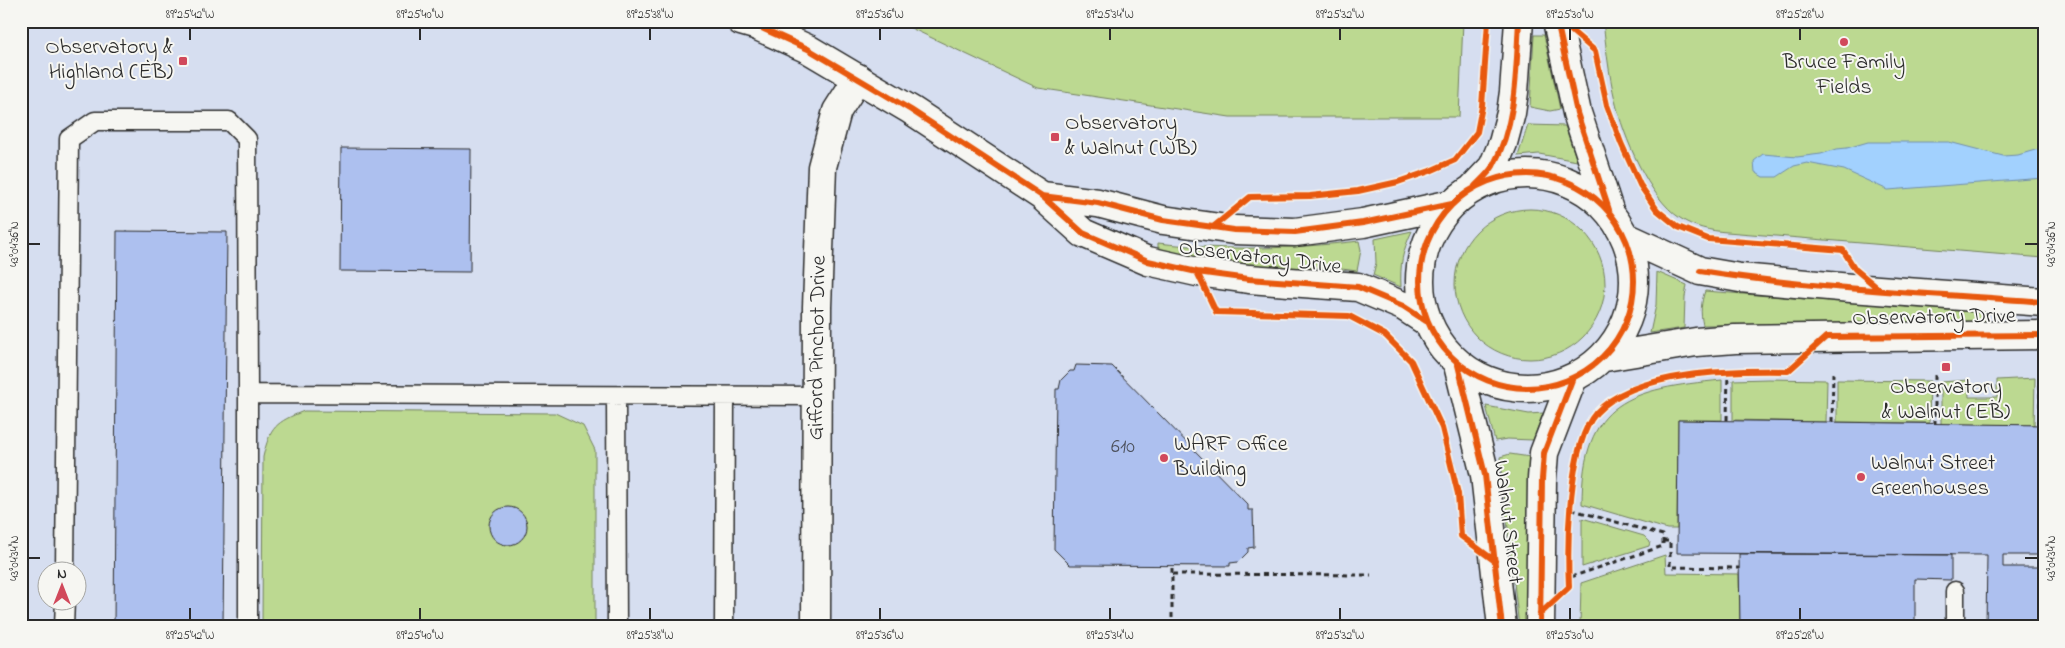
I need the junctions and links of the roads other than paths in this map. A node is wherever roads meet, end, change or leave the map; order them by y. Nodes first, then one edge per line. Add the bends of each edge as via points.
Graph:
1 (741, 21) edge
2 (1518, 21) edge
3 (1557, 21) edge
4 (858, 78) junction
5 (1042, 196) junction
6 (1463, 196) junction
7 (1609, 210) junction
8 (1626, 238) junction
9 (2044, 302) edge
10 (1426, 321) junction
11 (2044, 335) edge
12 (1605, 357) junction
13 (1458, 364) junction
14 (1572, 380) junction
15 (248, 394) junction
16 (616, 396) junction
17 (725, 396) junction
18 (817, 396) junction
19 (65, 560) edge
20 (1955, 591) dead end
21 (65, 610) edge
22 (1540, 620) edge
23 (64, 627) edge
24 (248, 627) edge
25 (617, 627) edge
26 (724, 627) edge
27 (816, 627) edge
28 (1502, 627) edge
29 (1954, 627) edge

1 - 4 street, Observatory Drive via 808,49
2 - 6 street via 1514,92 1505,136 1493,167
3 - 7 street via 1578,113
4 - 5 street, Observatory Drive
4 - 18 street, Gifford Pinchot Drive via 838,111 822,167
5 - 6 street, Observatory Drive via 1098,203 1163,220 1220,228 1295,232 1363,223
5 - 10 street, Observatory Drive via 1083,233 1148,261 1249,279 1358,287 1403,306
6 - 7 street, Observatory Drive via 1508,175 1545,175 1580,187
6 - 10 street via 1428,238 1419,279
7 - 8 street
8 - 9 street, Observatory Drive via 1700,271 1732,276
8 - 12 street via 1635,268 1634,301 1624,331
10 - 13 street via 1439,345
11 - 12 street, Observatory Drive via 1735,339
12 - 14 street
13 - 14 street via 1493,384 1533,389
13 - 28 street, Walnut Street via 1485,475
14 - 22 street, Walnut Street via 1544,453
15 - 16 lane
15 - 19 lane via 247,139 229,120 95,120 69,139
15 - 24 lane
16 - 17 lane
16 - 25 lane
17 - 18 lane
17 - 26 lane
18 - 27 street, Gifford Pinchot Drive
20 - 29 lane
21 - 23 lane

